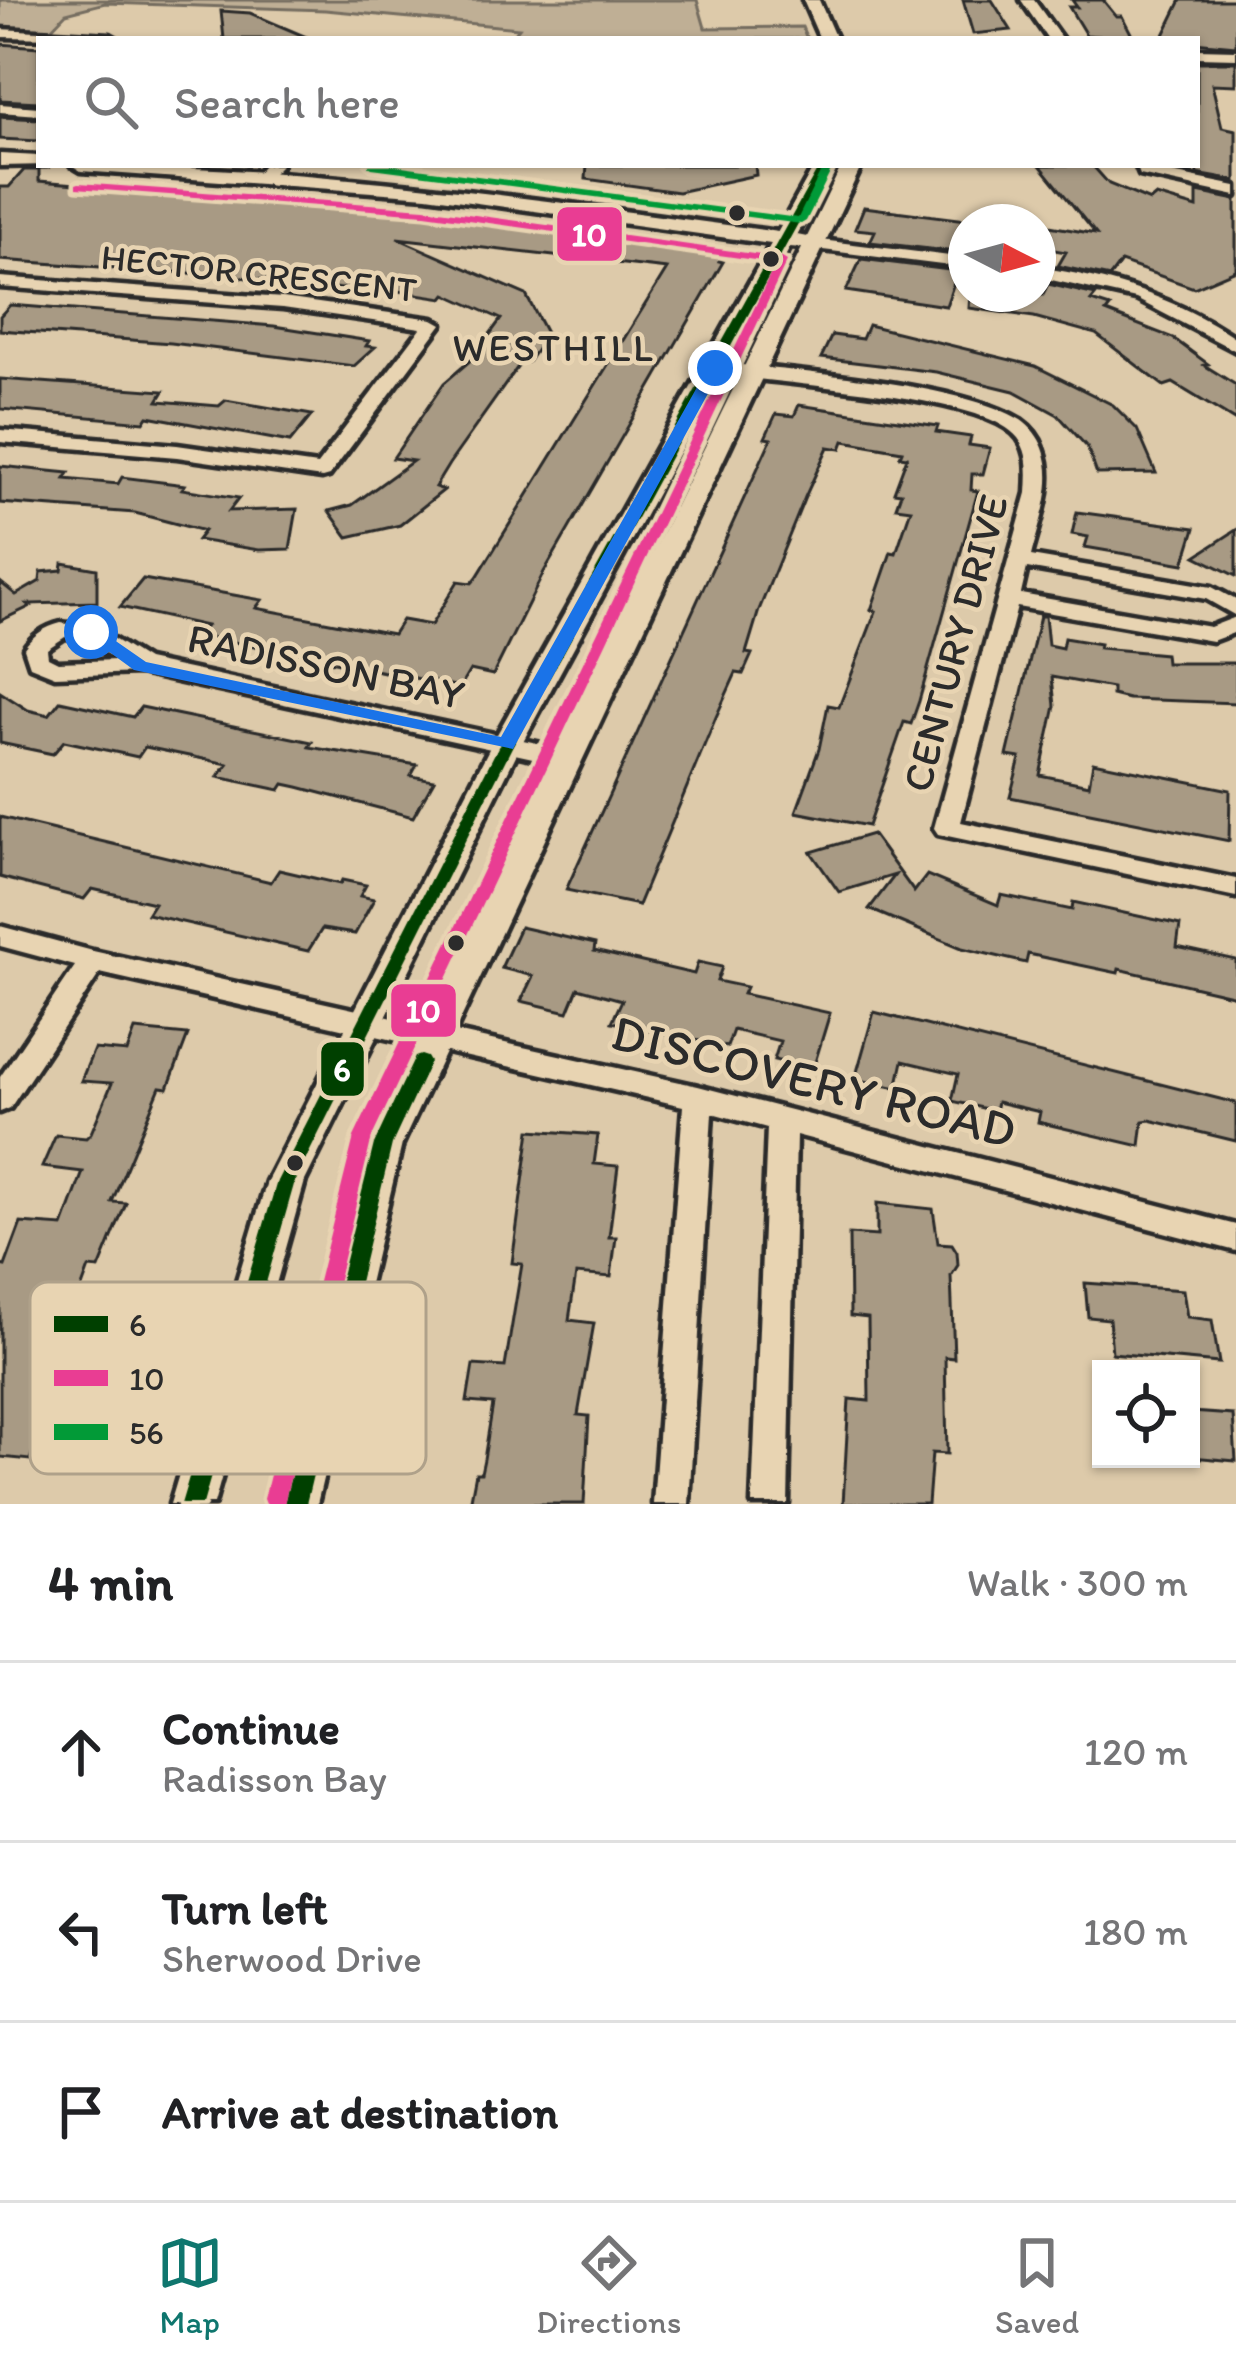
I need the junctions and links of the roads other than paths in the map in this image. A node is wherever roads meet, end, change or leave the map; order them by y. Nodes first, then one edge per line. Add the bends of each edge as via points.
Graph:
1 (811, 0) edge
2 (1027, 0) edge
3 (0, 33) edge
4 (55, 36) edge
5 (828, 36) edge
6 (1053, 36) edge
7 (1200, 53) edge
8 (1236, 54) edge
9 (0, 109) edge
10 (36, 111) edge
11 (0, 160) edge
12 (36, 162) edge
13 (174, 168) edge
14 (823, 168) edge
15 (851, 168) edge
16 (1144, 168) edge
17 (267, 171) edge
18 (1236, 191) edge
19 (784, 240) junction
20 (813, 244) junction
21 (948, 261) edge
22 (1056, 274) edge
23 (0, 282) edge
24 (1236, 346) edge
25 (715, 368) junction
26 (754, 374) junction
27 (0, 436) edge
28 (1022, 561) junction
29 (1010, 599) junction
30 (1236, 610) edge
31 (1236, 624) edge
32 (140, 666) dead end
33 (506, 745) junction
34 (566, 757) junction
35 (1236, 888) edge
36 (0, 936) edge
37 (93, 961) junction
38 (366, 1022) junction
39 (433, 1036) junction
40 (698, 1098) junction
41 (0, 1100) edge
42 (782, 1123) junction
43 (1236, 1238) edge
44 (257, 1282) edge
45 (349, 1282) edge
46 (201, 1474) edge
47 (302, 1474) edge
48 (192, 1504) edge
49 (295, 1504) edge
50 (671, 1504) edge
51 (770, 1504) edge

1 - 5 street
2 - 6 street
3 - 4 street
7 - 8 street
9 - 10 street
11 - 12 street
13 - 17 street
14 - 19 street
15 - 20 street
16 - 18 street
17 - 19 street
19 - 20 street
19 - 25 street
20 - 21 street
20 - 26 street
22 - 24 street via 1151,295
23 - 27 street, HECTOR CRESCENT via 283,303 434,324 322,472
25 - 26 street, CENTURY DRIVE
25 - 33 street
26 - 28 street, CENTURY DRIVE via 954,403 1016,425 1040,459
26 - 34 street
28 - 29 street, CENTURY DRIVE
28 - 30 street via 1213,594
29 - 31 street via 1212,634
29 - 35 street, CENTURY DRIVE via 946,828
32 - 33 street, RADISSON BAY
33 - 34 street, RADISSON BAY
33 - 38 street
34 - 39 street
36 - 37 street, DISCOVERY ROAD
37 - 38 street, DISCOVERY ROAD
37 - 41 street
38 - 39 street, DISCOVERY ROAD
38 - 44 street via 286,1181
39 - 40 street, DISCOVERY ROAD
39 - 45 street via 383,1144
40 - 42 street, DISCOVERY ROAD
40 - 50 street
42 - 43 street, DISCOVERY ROAD
42 - 51 street
46 - 48 street
47 - 49 street

